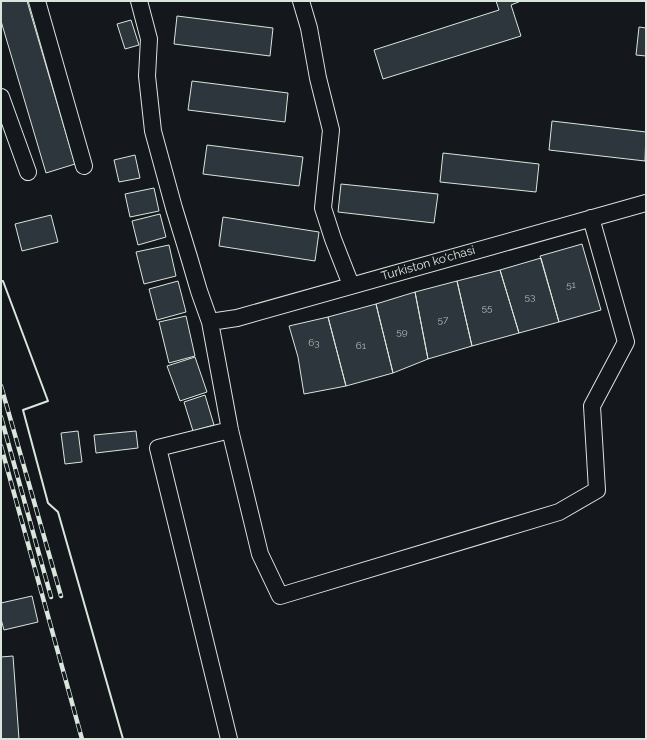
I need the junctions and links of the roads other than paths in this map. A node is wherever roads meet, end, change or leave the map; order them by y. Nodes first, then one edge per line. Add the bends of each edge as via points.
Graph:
1 (37, 1) edge
2 (139, 1) edge
3 (301, 1) edge
4 (1, 97) edge
5 (84, 166) dead end
6 (28, 172) dead end
7 (646, 203) edge
8 (591, 218) junction
9 (351, 285) junction
10 (210, 322) junction
11 (230, 430) junction
12 (230, 739) edge

1 - 5 street
2 - 10 street via 149,39 147,76 153,131
3 - 9 street via 330,130 323,208
4 - 6 street
7 - 8 street, Turkiston ko'chasi
8 - 9 street, Turkiston ko'chasi
8 - 11 street via 626,342 592,406 597,490 559,512 280,596 260,554
9 - 10 street, Turkiston ko'chasi via 237,318
10 - 11 street
11 - 12 street via 158,448

